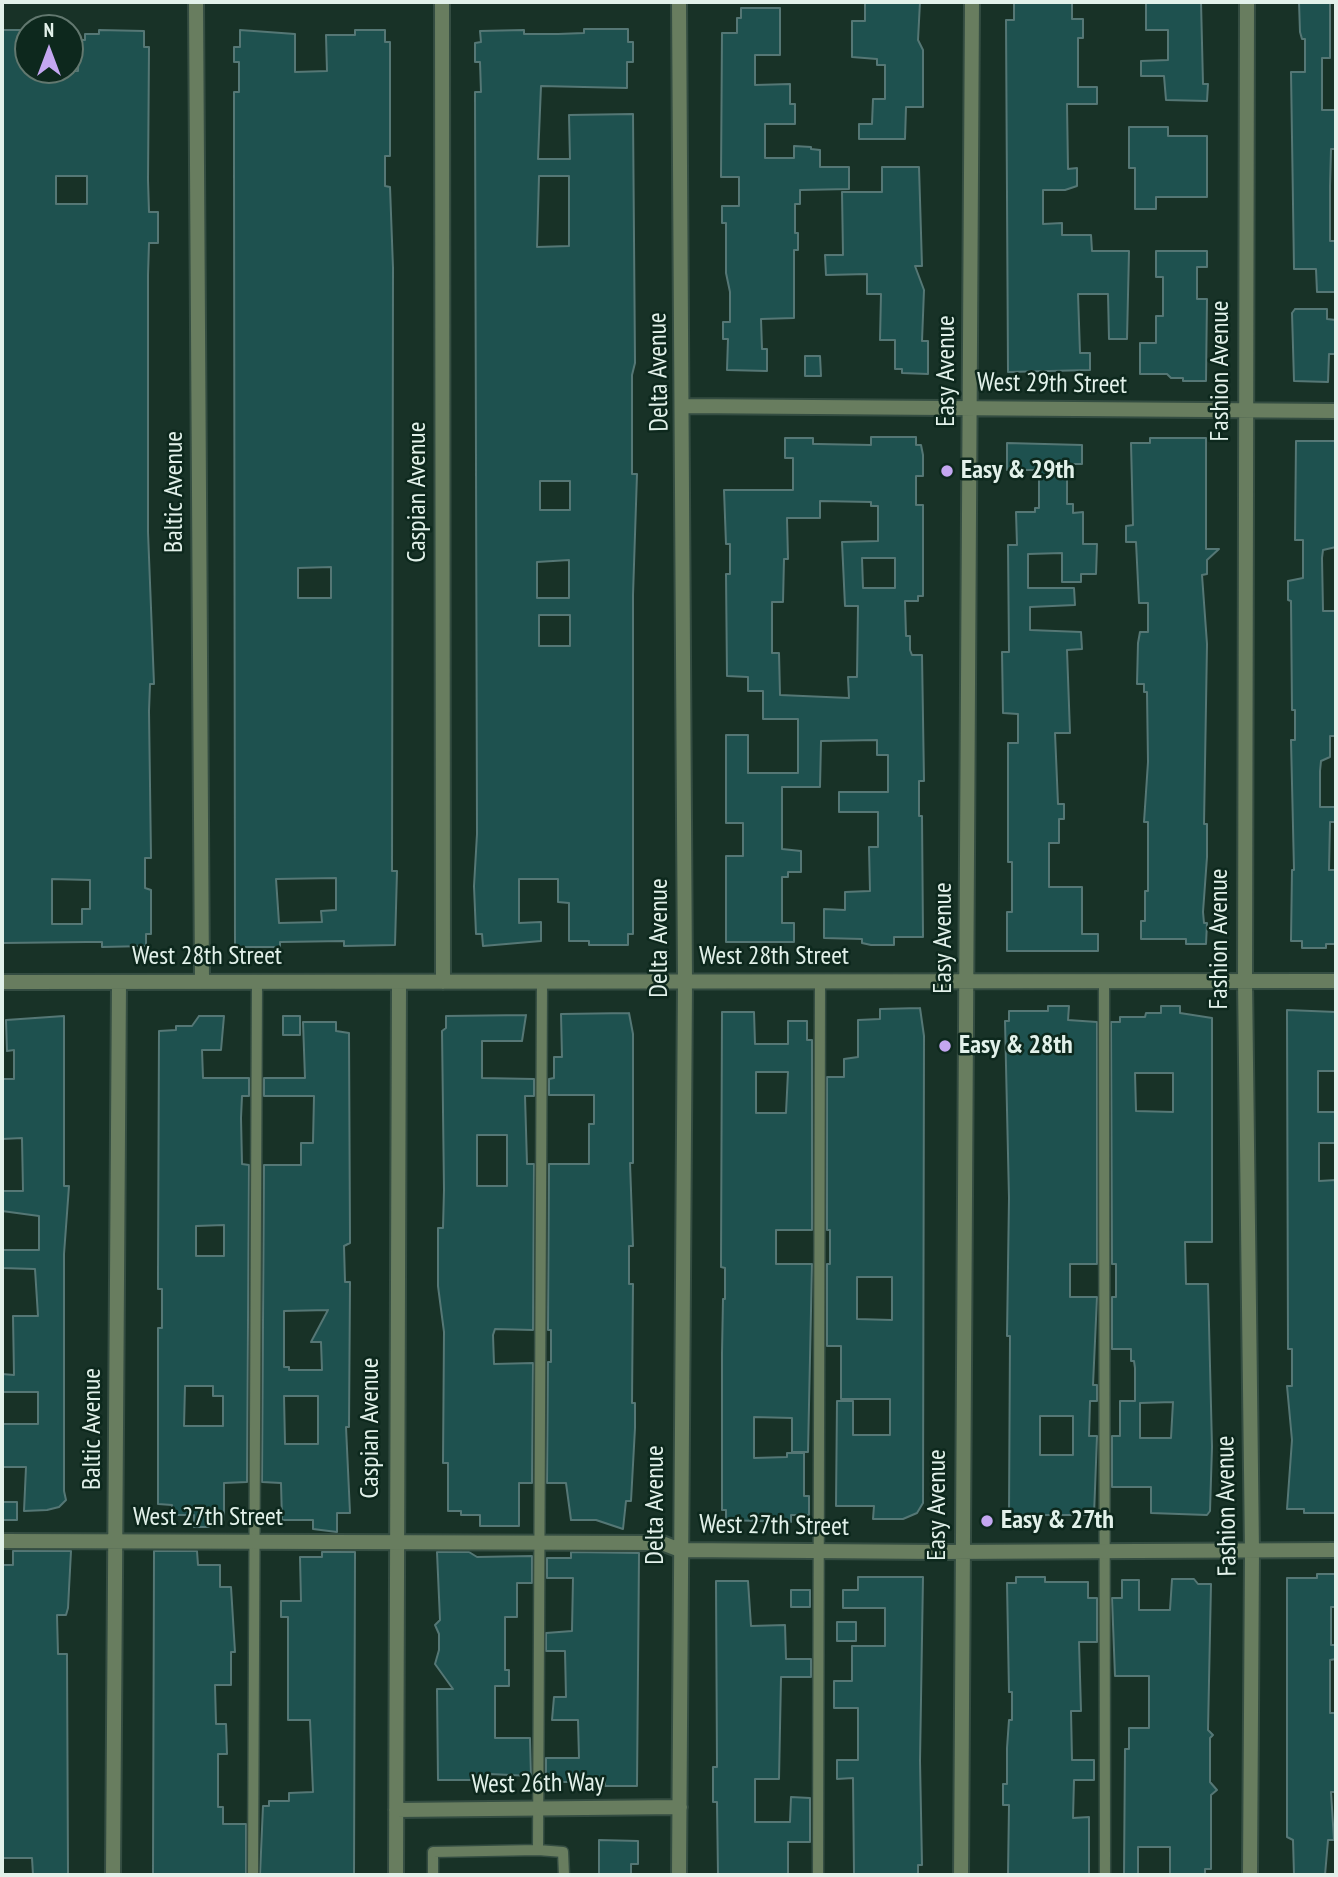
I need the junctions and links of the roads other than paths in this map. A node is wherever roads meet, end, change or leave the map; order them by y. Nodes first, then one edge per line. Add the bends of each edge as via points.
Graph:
1 (196, 2) edge
2 (442, 2) edge
3 (679, 2) edge
4 (972, 2) edge
5 (1247, 2) edge
6 (684, 406) junction
7 (971, 408) junction
8 (1246, 411) junction
9 (1336, 411) edge
10 (1245, 981) junction
11 (1336, 981) edge
12 (2, 982) edge
13 (119, 982) junction
14 (202, 982) junction
15 (257, 982) junction
16 (399, 982) junction
17 (443, 982) junction
18 (542, 982) junction
19 (685, 982) junction
20 (820, 982) junction
21 (968, 982) junction
22 (1104, 982) junction
23 (2, 1541) edge
24 (117, 1542) junction
25 (254, 1542) junction
26 (538, 1542) junction
27 (395, 1543) junction
28 (680, 1550) junction
29 (1252, 1550) junction
30 (1336, 1550) edge
31 (819, 1551) junction
32 (962, 1552) junction
33 (1105, 1552) junction
34 (680, 1807) junction
35 (536, 1808) junction
36 (396, 1810) junction
37 (538, 1850) junction
38 (113, 1875) edge
39 (253, 1875) edge
40 (396, 1875) edge
41 (433, 1875) edge
42 (564, 1875) edge
43 (680, 1875) edge
44 (818, 1875) edge
45 (961, 1875) edge
46 (1105, 1875) edge
47 (1250, 1875) edge

1 - 14 street, Baltic Avenue
2 - 17 street, Caspian Avenue
3 - 6 street, Delta Avenue
4 - 7 street, Easy Avenue
5 - 8 street, Fashion Avenue
6 - 7 street, West 29th Street
6 - 19 street, Delta Avenue
7 - 8 street, West 29th Street
7 - 21 street, Easy Avenue
8 - 9 street, West 29th Street
8 - 10 street, Fashion Avenue
10 - 11 street, West 28th Street
10 - 22 street, West 28th Street
10 - 29 street, Fashion Avenue
12 - 13 street, West 28th Street
13 - 14 street, West 28th Street
13 - 24 street, Baltic Avenue
14 - 15 street, West 28th Street
15 - 16 street, West 28th Street
15 - 25 lane
16 - 17 street, West 28th Street
16 - 27 street, Caspian Avenue
17 - 18 street, West 28th Street
18 - 19 street, West 28th Street
18 - 26 lane
19 - 20 street, West 28th Street
19 - 28 street, Delta Avenue
20 - 21 street, West 28th Street
20 - 31 lane
21 - 22 street, West 28th Street
21 - 32 street, Easy Avenue
22 - 33 lane
23 - 24 street, West 27th Street
24 - 25 street, West 27th Street
24 - 38 street, Baltic Avenue
25 - 27 street, West 27th Street
25 - 39 lane
26 - 27 street, West 27th Street
26 - 28 street, West 27th Street via 662,1543
26 - 35 lane
27 - 36 street, Caspian Avenue
28 - 31 street, West 27th Street
28 - 34 street, Delta Avenue
29 - 30 street, West 27th Street
29 - 33 street, West 27th Street
29 - 47 street, Fashion Avenue
31 - 32 street, West 27th Street
31 - 44 lane
32 - 33 street, West 27th Street
32 - 45 street, Easy Avenue
33 - 46 lane
34 - 35 street, West 26th Way
34 - 43 street, Delta Avenue
35 - 36 street, West 26th Way
35 - 37 lane
36 - 40 street, Caspian Avenue
37 - 41 lane via 433,1852
37 - 42 lane via 563,1852

